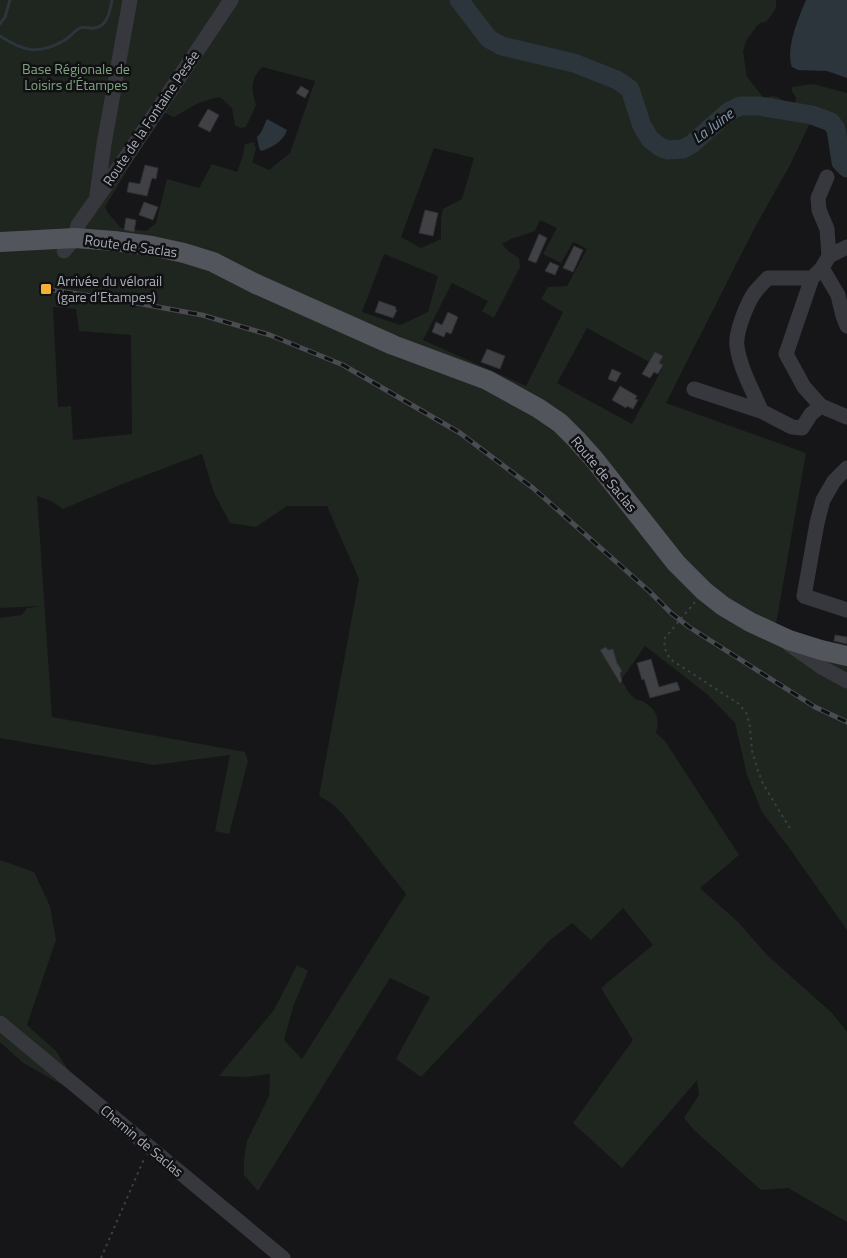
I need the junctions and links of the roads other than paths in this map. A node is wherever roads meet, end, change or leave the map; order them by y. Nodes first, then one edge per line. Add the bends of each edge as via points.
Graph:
1 (130, 0) edge
2 (231, 0) edge
3 (828, 177) dead end
4 (96, 199) junction
5 (0, 242) edge
6 (70, 244) junction
7 (847, 247) edge
8 (0, 255) edge
9 (821, 268) junction
10 (847, 326) edge
11 (694, 389) dead end
12 (821, 406) junction
13 (762, 411) junction
14 (847, 417) edge
15 (847, 468) edge
16 (847, 610) edge
17 (775, 634) junction
18 (847, 656) edge
19 (847, 681) edge
20 (0, 1023) edge
21 (283, 1258) edge

1 - 4 street
2 - 4 street, Route de la Fontaine Pesée
3 - 9 street via 818,198 818,210 827,229
4 - 6 street, Route de la Fontaine Pesée via 78,225
5 - 6 main road, Route de Saclas
6 - 8 main road, Route de Saclas
6 - 17 main road, Route de Saclas via 114,241 152,246 213,262 393,345 487,380 538,408 560,423 594,458 676,563 704,591 723,606
7 - 9 street
9 - 10 street via 838,295
9 - 12 street via 786,354 804,387
9 - 13 street via 768,278 748,305 736,345
11 - 13 street
12 - 13 street via 802,428 792,427
12 - 14 street
15 - 16 street via 834,481 823,500 804,596
17 - 18 main road, Route de Saclas
17 - 19 street via 822,668
20 - 21 street, Chemin de Saclas

